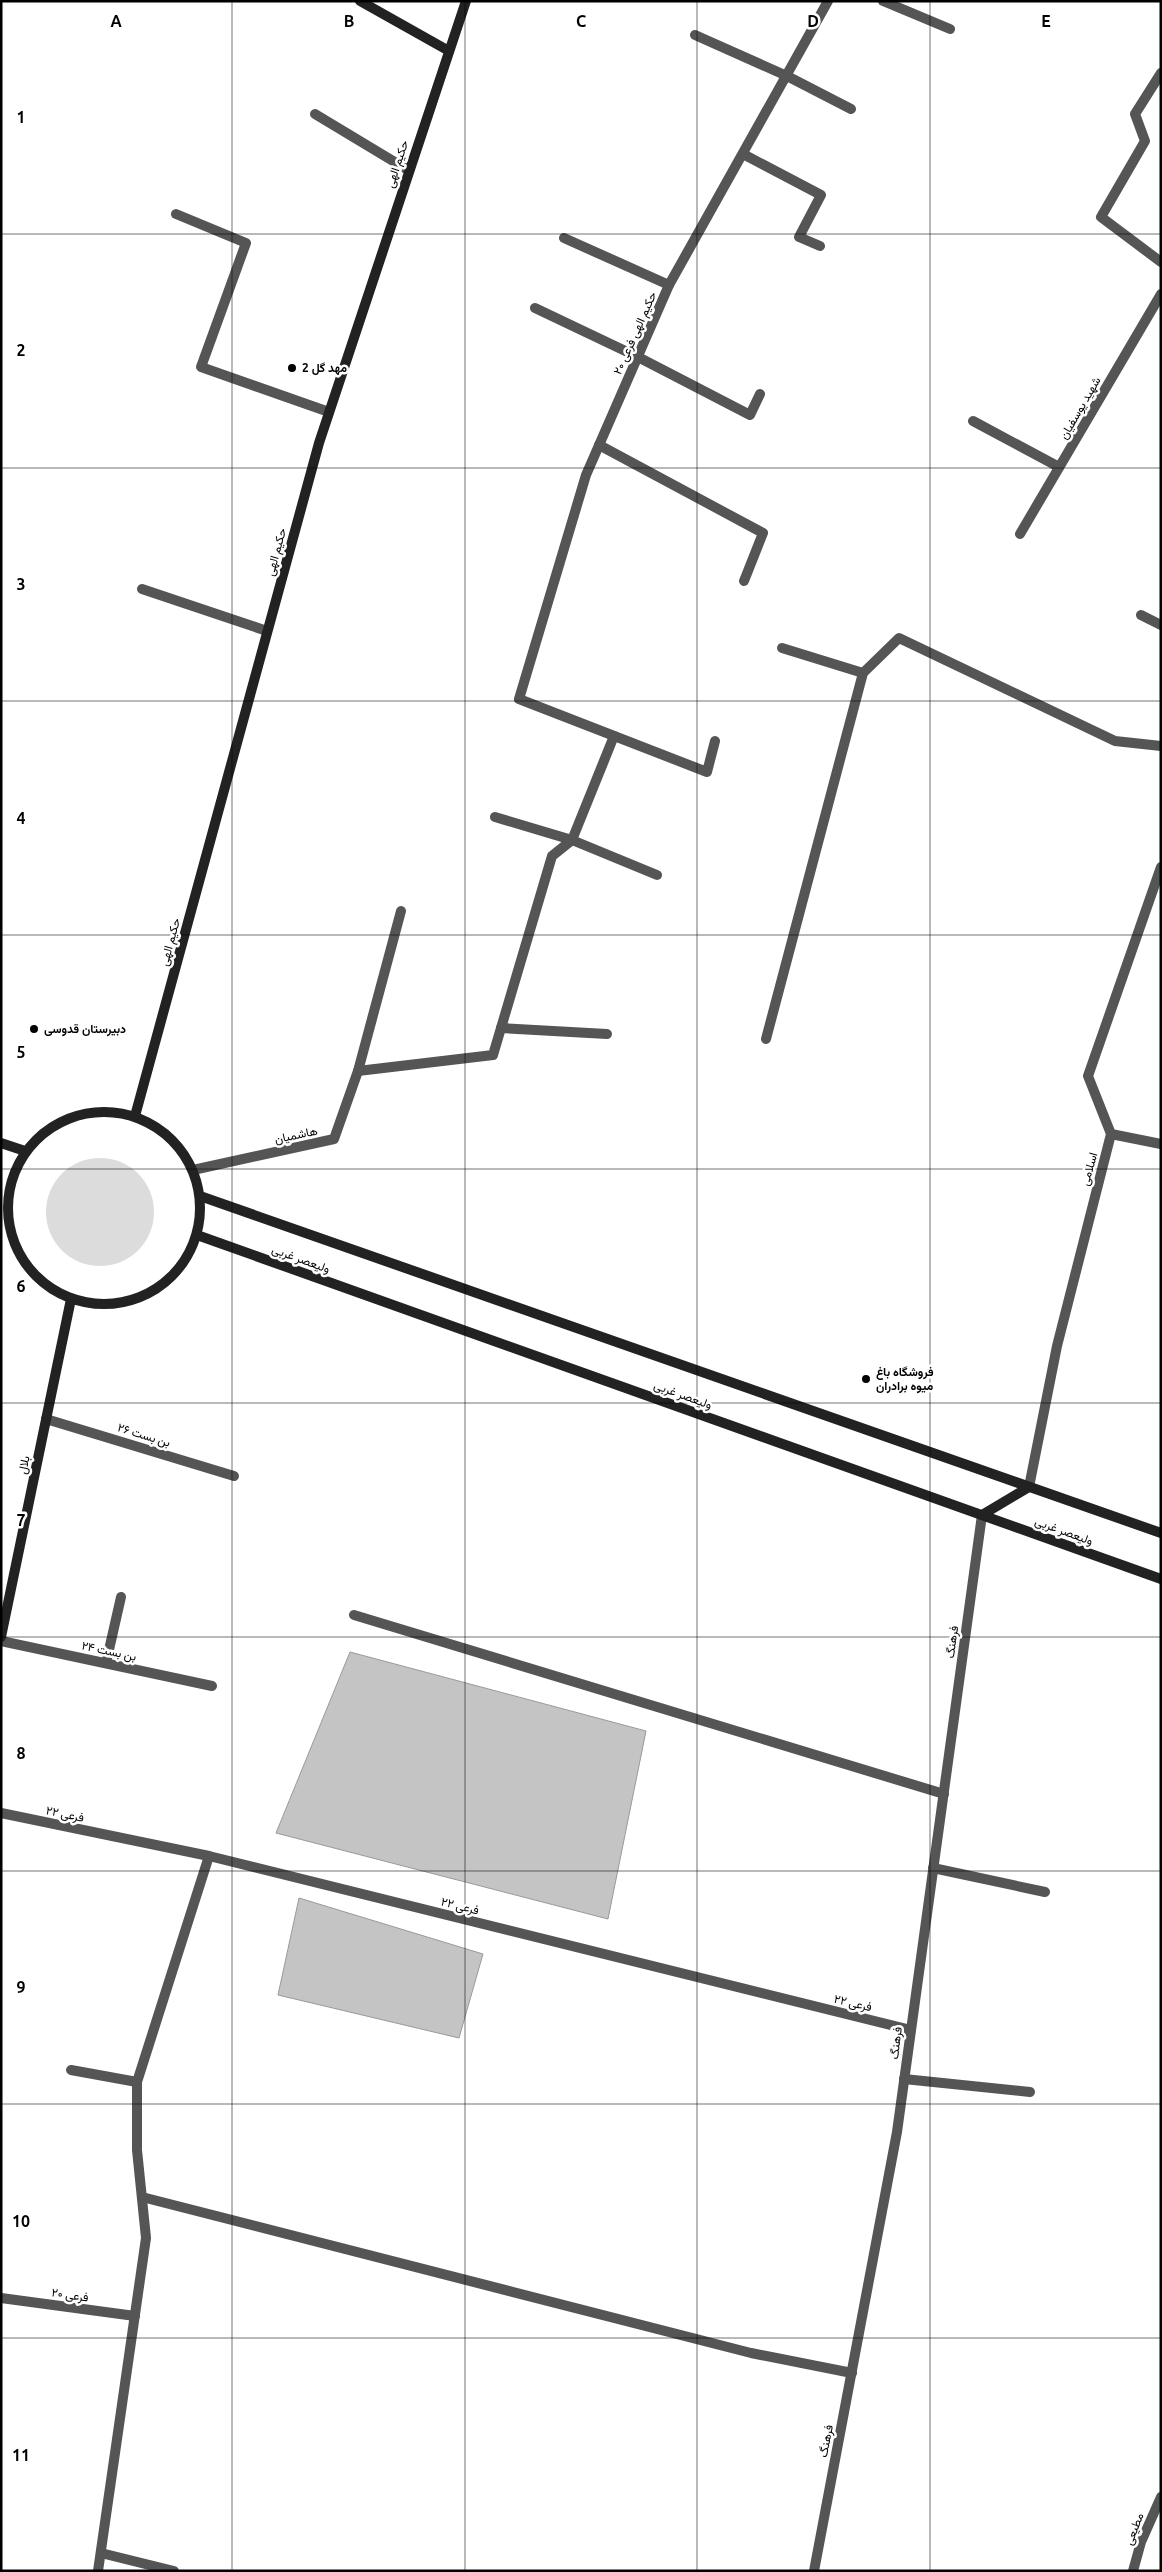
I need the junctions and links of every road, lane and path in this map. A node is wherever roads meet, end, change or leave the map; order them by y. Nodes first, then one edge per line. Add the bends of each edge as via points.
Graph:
1 (360, 1) edge
2 (466, 1) edge
3 (828, 1) edge
4 (883, 1) edge
5 (950, 29) dead end
6 (695, 35) dead end
7 (449, 51) junction
8 (1161, 73) edge
9 (787, 76) junction
10 (851, 109) dead end
11 (314, 114) dead end
12 (743, 154) junction
13 (408, 170) junction
14 (176, 214) dead end
15 (564, 238) dead end
16 (820, 246) dead end
17 (1161, 262) edge
18 (669, 285) junction
19 (1161, 294) edge
20 (535, 308) dead end
21 (638, 357) junction
22 (760, 394) dead end
23 (329, 412) junction
24 (973, 421) dead end
25 (599, 445) junction
26 (1059, 467) junction
27 (1020, 534) dead end
28 (744, 581) dead end
29 (142, 589) dead end
30 (1141, 615) dead end
31 (1161, 625) edge
32 (267, 631) junction
33 (782, 648) dead end
34 (863, 673) junction
35 (614, 736) junction
36 (715, 741) dead end
37 (1161, 746) edge
38 (496, 817) dead end
39 (572, 840) junction
40 (1161, 868) edge
41 (657, 875) dead end
42 (401, 911) dead end
43 (501, 1028) junction
44 (607, 1034) dead end
45 (766, 1039) dead end
46 (358, 1071) junction
47 (135, 1116) junction
48 (1111, 1134) junction
49 (1, 1143) edge
50 (1161, 1144) edge
51 (25, 1151) junction
52 (193, 1170) junction
53 (5, 1185) edge
54 (200, 1196) junction
55 (197, 1235) junction
56 (71, 1299) junction
57 (46, 1419) junction
58 (234, 1476) dead end
59 (1029, 1487) junction
60 (982, 1515) junction
61 (1161, 1534) edge
62 (1161, 1579) edge
63 (121, 1597) dead end
64 (354, 1615) dead end
65 (1, 1637) edge
66 (1, 1641) edge
67 (106, 1663) junction
68 (212, 1686) dead end
69 (944, 1794) junction
70 (1, 1813) edge
71 (209, 1856) junction
72 (933, 1868) junction
73 (1045, 1892) dead end
74 (911, 2030) junction
75 (71, 2070) dead end
76 (904, 2079) junction
77 (137, 2082) junction
78 (1030, 2092) dead end
79 (142, 2197) junction
80 (1, 2298) edge
81 (135, 2316) junction
82 (852, 2373) junction
83 (1161, 2497) edge
84 (101, 2553) junction
85 (98, 2571) edge
86 (174, 2571) edge
87 (814, 2571) edge
88 (1133, 2571) edge

1 - 7 main road
2 - 7 main road, حکیم الهی
3 - 9 street, حکیم الهی فرعی ۲۰
4 - 5 street
6 - 9 street
7 - 13 main road, حکیم الهی
8 - 17 street via 1135,114 1145,141 1101,217
9 - 10 street
9 - 12 street, حکیم الهی فرعی ۲۰
11 - 13 street
12 - 16 street via 822,195 799,237
12 - 18 street, حکیم الهی فرعی ۲۰
13 - 23 main road, حکیم الهی
14 - 23 street via 246,243 200,366
15 - 18 street
18 - 21 street, حکیم الهی فرعی ۲۰
19 - 26 street, شهید یوسفیان
20 - 21 street
21 - 22 street via 750,415
21 - 25 street, حکیم الهی فرعی ۲۰
23 - 32 main road, حکیم الهی
24 - 26 street
25 - 28 street via 763,532
25 - 35 street, حکیم الهی فرعی ۲۰ via 586,475 519,699
26 - 27 street, شهید یوسفیان
29 - 32 street
30 - 31 street
32 - 47 main road, حکیم الهی
33 - 34 street
34 - 37 street via 899,638 1115,741
34 - 45 street
35 - 36 street via 707,772
35 - 39 street
38 - 39 street
39 - 41 street
39 - 43 street via 552,856
40 - 48 street via 1088,1076
42 - 46 street
43 - 44 street
43 - 46 street via 493,1055
46 - 52 street, هاشمیان via 334,1139
47 - 51 main road via 105,1111 74,1115 47,1129
47 - 52 main road via 159,1128 179,1146
48 - 50 street
48 - 59 street, اسلامی via 1057,1346
49 - 51 main road
51 - 53 main road
52 - 54 main road
53 - 56 main road via 9,1232 21,1260 43,1284
54 - 55 main road
54 - 59 main road, ولیعصر غربی
55 - 56 main road via 180,1266 169,1279 148,1294 122,1303
55 - 60 main road, ولیعصر غربی
56 - 57 main road, بلال
57 - 58 street, بن بست ۲۶
57 - 65 main road, بلال
59 - 60 main road
59 - 61 main road, ولیعصر غربی
60 - 62 main road, ولیعصر غربی
60 - 69 street, فرهنگ
63 - 67 street
64 - 69 street
66 - 67 street, بن بست ۲۴
67 - 68 street, بن بست ۲۴
69 - 72 street, فرهنگ
70 - 71 street, فرعی ۲۲
71 - 74 street, فرعی ۲۲
71 - 77 street
72 - 73 street
72 - 74 street, فرهنگ
74 - 76 street, فرهنگ
75 - 77 street
76 - 78 street
76 - 82 street, فرهنگ
77 - 79 street via 137,2150
79 - 81 street via 146,2238
79 - 82 street via 742,2351
80 - 81 street, فرعی ۲۰
81 - 84 street
82 - 87 street, فرهنگ
83 - 88 street, مطیعی via 1141,2542
84 - 85 street
84 - 86 street

